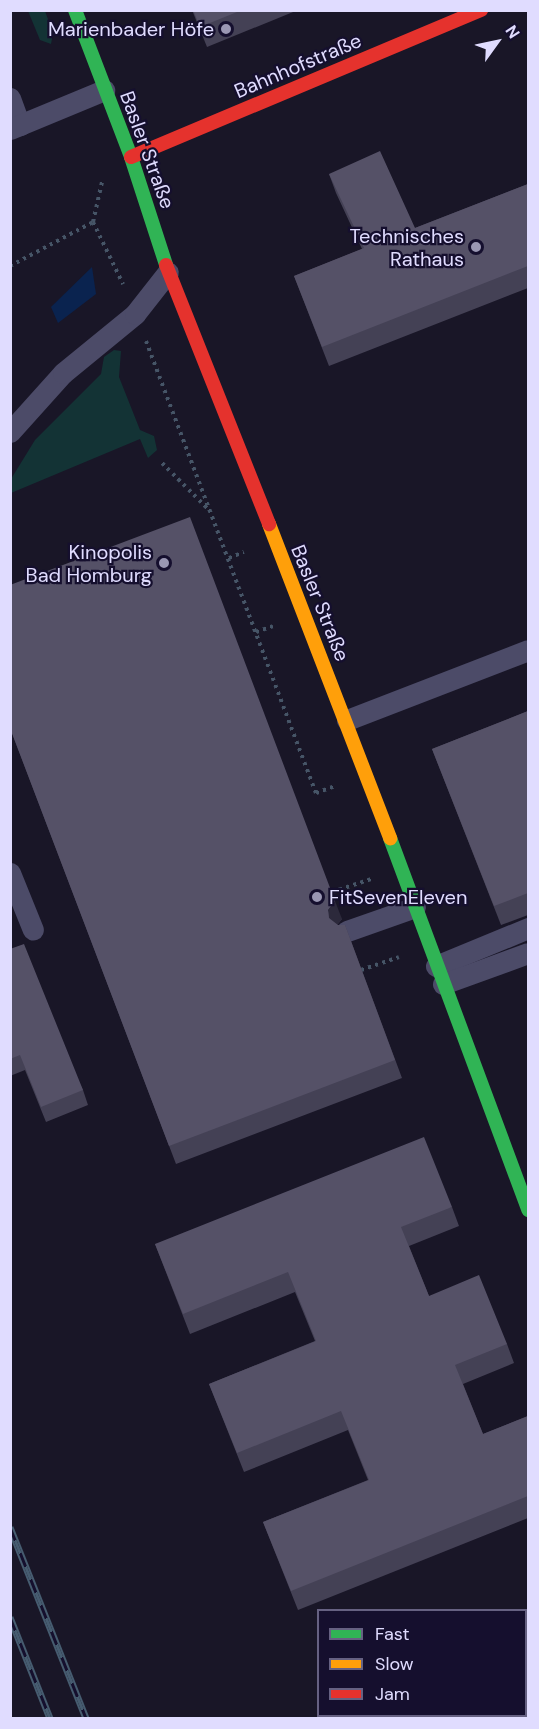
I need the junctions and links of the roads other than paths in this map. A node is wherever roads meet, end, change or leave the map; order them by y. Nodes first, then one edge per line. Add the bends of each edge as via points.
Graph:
1 (75, 10) edge
2 (481, 10) edge
3 (104, 90) junction
4 (10, 98) edge
5 (15, 127) edge
6 (131, 157) junction
7 (168, 272) junction
8 (10, 432) edge
9 (528, 650) edge
10 (346, 720) junction
11 (10, 873) edge
12 (415, 907) junction
13 (528, 928) edge
14 (33, 930) dead end
15 (347, 931) edge
16 (528, 953) edge
17 (440, 975) junction
18 (524, 1184) edge
19 (528, 1210) edge

1 - 3 street, Basler Straße
2 - 6 street, Bahnhofstraße
3 - 5 lane
3 - 6 street, Basler Straße
4 - 5 lane
6 - 7 street, Basler Straße
7 - 8 lane via 135,314 63,373
7 - 10 street, Basler Straße
9 - 10 lane
10 - 12 street, Basler Straße
11 - 14 lane
12 - 15 lane
12 - 17 street, Basler Straße
13 - 17 lane
16 - 17 lane
17 - 18 street, Basler Straße
18 - 19 street, Basler Straße

